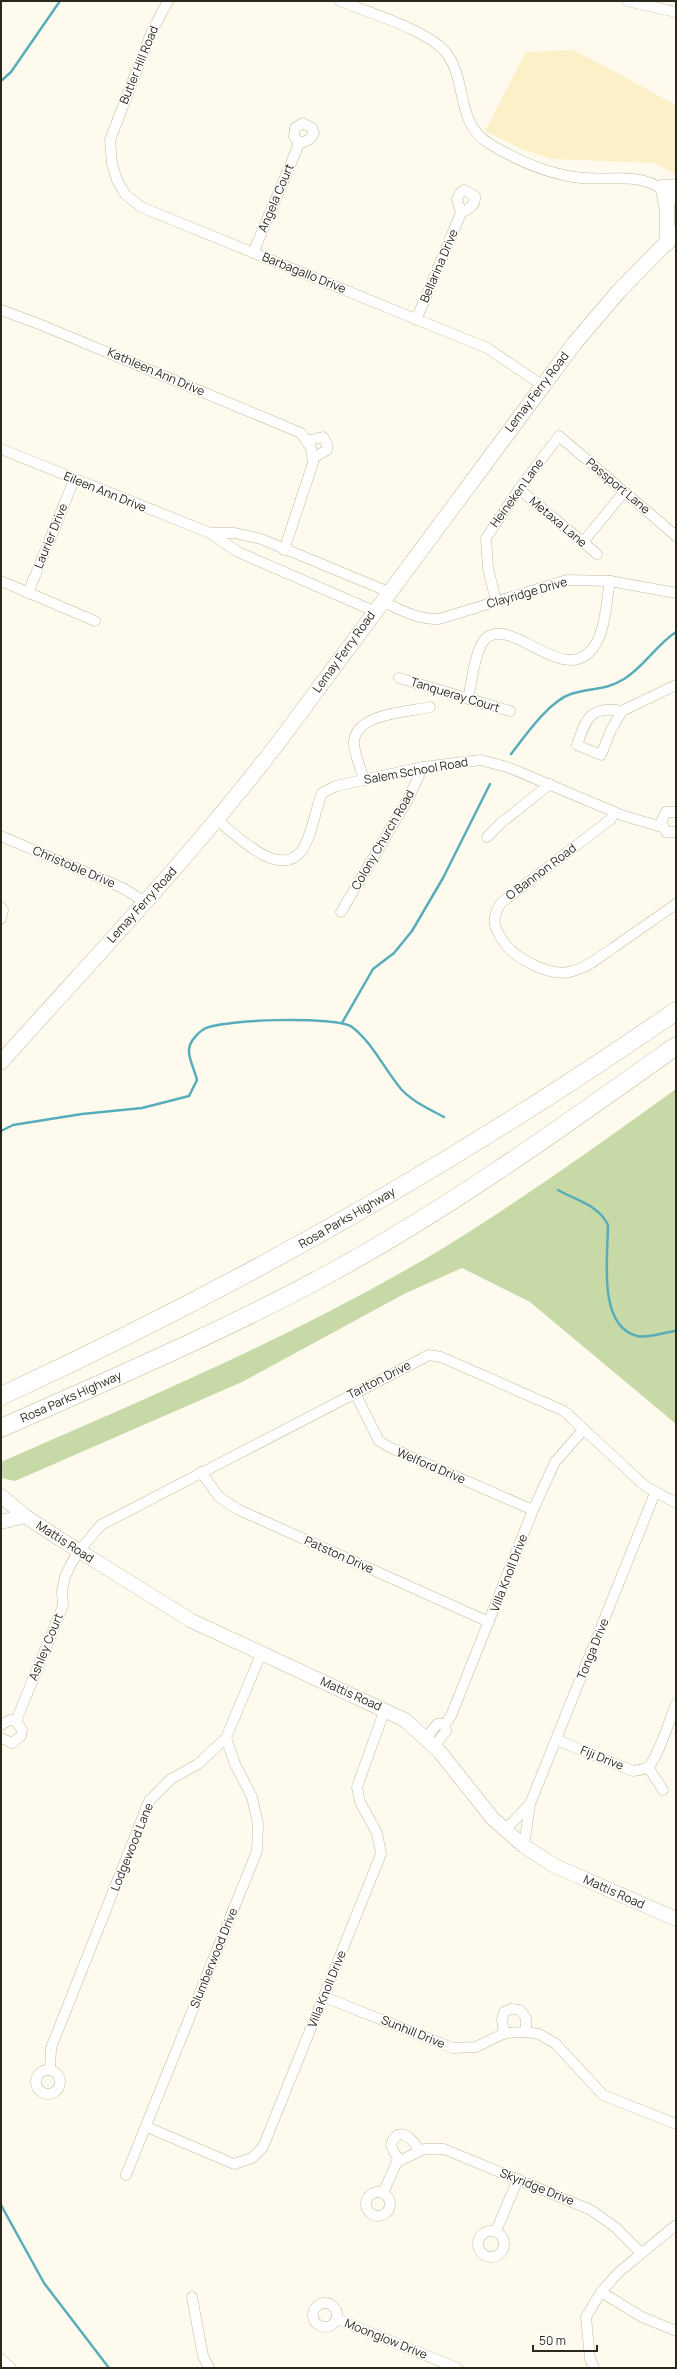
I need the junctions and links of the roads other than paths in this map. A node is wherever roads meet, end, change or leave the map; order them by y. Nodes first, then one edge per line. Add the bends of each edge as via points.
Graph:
1 (168, 1) edge
2 (340, 1) edge
3 (627, 1) edge
4 (676, 12) edge
5 (112, 131) joint
6 (299, 144) dead end
7 (669, 187) edge
8 (676, 200) edge
9 (461, 213) dead end
10 (671, 238) edge
11 (253, 253) junction
12 (1, 310) edge
13 (416, 320) junction
14 (542, 385) junction
15 (559, 436) joint
16 (306, 441) junction
17 (1, 449) edge
18 (313, 458) junction
19 (74, 480) junction
20 (519, 489) junction
21 (624, 492) junction
22 (210, 534) junction
23 (676, 536) edge
24 (583, 542) junction
25 (284, 550) junction
26 (597, 554) dead end
27 (1, 581) edge
28 (610, 581) junction
29 (28, 592) junction
30 (676, 593) edge
31 (496, 601) junction
32 (381, 602) junction
33 (95, 621) dead end
34 (400, 678) dead end
35 (676, 684) edge
36 (468, 699) junction
37 (430, 707) dead end
38 (510, 711) dead end
39 (622, 711) junction
40 (423, 767) junction
41 (364, 780) junction
42 (550, 784) junction
43 (614, 812) junction
44 (676, 812) edge
45 (217, 820) junction
46 (662, 827) junction
47 (676, 832) edge
48 (1, 836) edge
49 (487, 837) dead end
50 (145, 902) junction
51 (676, 904) edge
52 (1, 907) edge
53 (342, 912) dead end
54 (1, 919) edge
55 (676, 1011) edge
56 (676, 1046) edge
57 (1, 1062) edge
58 (355, 1393) junction
59 (1, 1396) edge
60 (1, 1428) edge
61 (584, 1429) junction
62 (201, 1472) junction
63 (655, 1493) junction
64 (3, 1501) edge
65 (676, 1502) edge
66 (533, 1510) junction
67 (25, 1516) junction
68 (1, 1522) edge
69 (79, 1551) junction
70 (489, 1622) junction
71 (261, 1654) junction
72 (676, 1704) edge
73 (386, 1709) junction
74 (16, 1721) junction
75 (1, 1725) edge
76 (1, 1738) edge
77 (226, 1738) junction
78 (557, 1740) junction
79 (430, 1742) junction
80 (648, 1767) junction
81 (663, 1790) dead end
82 (530, 1804) junction
83 (505, 1830) junction
84 (524, 1846) junction
85 (676, 1919) edge
86 (324, 1997) junction
87 (526, 2032) junction
88 (504, 2034) junction
89 (50, 2070) dead end
90 (676, 2124) edge
91 (147, 2127) junction
92 (419, 2151) junction
93 (399, 2161) junction
94 (126, 2176) dead end
95 (518, 2179) junction
96 (383, 2193) dead end
97 (676, 2225) edge
98 (496, 2231) dead end
99 (641, 2253) junction
100 (600, 2292) junction
101 (192, 2297) dead end
102 (336, 2319) dead end
103 (676, 2331) edge
104 (1, 2359) edge
105 (11, 2368) edge
106 (209, 2368) edge
107 (457, 2368) edge
108 (594, 2368) edge

1 - 5 street, Butler Hill Road via 152,31
2 - 7 street via 427,38 443,49 459,76 465,112 471,127 490,144 526,162 566,176 632,178
3 - 4 street
5 - 11 street, Barbagallo Drive via 109,148 112,164 125,194 132,202
6 - 11 street, Angela Court
7 - 8 street
7 - 10 main road via 667,208
9 - 13 street, Bellarina Drive
10 - 14 main road, Lemay Ferry Road via 619,291
11 - 13 street, Barbagallo Drive
12 - 16 street, Kathleen Ann Drive via 301,433
13 - 14 street, Barbagallo Drive via 487,348
14 - 32 main road, Lemay Ferry Road
15 - 20 street, Heineken Lane
15 - 21 street, Passport Lane
16 - 18 street, Kathleen Ann Drive
16 - 18 street via 323,437 327,444 327,450
17 - 19 street, Eileen Ann Drive
18 - 25 street via 306,487
19 - 22 street, Eileen Ann Drive
19 - 29 street, Laurier Drive
20 - 24 street, Metaxa Lane
20 - 31 street, Heineken Lane via 486,538 488,568
21 - 23 street, Passport Lane
21 - 24 street
22 - 25 street, Eileen Ann Drive via 235,533 261,539
22 - 32 street, Eileen Ann Drive via 238,552
24 - 26 street, Metaxa Lane
25 - 32 street, Eileen Ann Drive
27 - 29 street
28 - 30 street, Clayridge Drive
28 - 31 street, Clayridge Drive via 567,580
28 - 36 street via 597,640 587,654 576,660 566,660 553,657 510,635 498,634 486,639 481,645
29 - 33 street
31 - 32 street, Clayridge Drive via 428,619 419,618
32 - 45 main road, Lemay Ferry Road via 278,743
34 - 36 street, Tanqueray Court
35 - 39 street
36 - 38 street, Tanqueray Court
37 - 41 street via 370,719 359,727 354,742
39 - 39 street via 598,711 588,717 577,745 601,755
40 - 41 street, Salem School Road
40 - 42 street, Salem School Road via 481,760 503,765
40 - 53 street, Colony Church Road via 408,799
41 - 45 street, Salem School Road via 336,786 322,793 308,838 301,851 290,859 274,860 260,855
42 - 43 street, Salem School Road
42 - 49 street
43 - 46 street, Salem School Road
43 - 51 street, O Bannon Road via 611,819 501,903 494,913 497,932 507,946 520,957 554,972 572,972 590,964
44 - 46 street via 669,811 663,815 660,822
45 - 50 main road, Lemay Ferry Road
46 - 47 street, Salem School Road via 669,833
48 - 50 street, Christoble Drive via 123,888
50 - 57 main road, Lemay Ferry Road
52 - 54 street
55 - 59 highway, Rosa Parks Highway via 544,1100 339,1223 190,1304
56 - 60 highway, Rosa Parks Highway via 473,1188 365,1254 226,1327
58 - 61 street, Tarlton Drive via 421,1358 435,1355 564,1411
58 - 62 street, Tarlton Drive
58 - 66 street, Welford Drive via 376,1435 385,1445
61 - 63 street, Tarlton Drive
61 - 66 street, Villa Knoll Drive via 555,1462
62 - 69 street, Tarlton Drive via 101,1525
62 - 70 street, Patston Drive via 220,1496 237,1509
63 - 65 street, Tarlton Drive
63 - 78 street, Tonga Drive
64 - 67 main road, Mattis Road
66 - 70 street, Villa Knoll Drive
67 - 68 main road
67 - 69 main road, Mattis Road
69 - 71 main road, Mattis Road via 166,1607
69 - 74 street, Ashley Court via 65,1577 62,1591 63,1606
70 - 79 street, Villa Knoll Drive via 451,1716 445,1724 438,1724
71 - 73 main road, Mattis Road
71 - 77 street, Lodgewood Lane
72 - 80 street
73 - 79 main road, Mattis Road via 413,1726
73 - 86 street, Villa Knoll Drive via 357,1787 360,1802 376,1833 381,1854
74 - 75 street via 10,1720
74 - 76 street via 20,1725 21,1736 12,1743
77 - 89 street, Lodgewood Lane via 198,1764 171,1779 149,1801 51,2048
77 - 91 street, Slumberwood Drive via 235,1764 252,1797 258,1824 257,1851
78 - 80 street, Fiji Drive via 633,1771
78 - 82 street, Tonga Drive
79 - 83 main road, Mattis Road
80 - 81 street
82 - 83 street, Tonga Drive
82 - 84 street, Tonga Drive
83 - 84 main road, Mattis Road
84 - 85 main road, Mattis Road via 555,1866
86 - 88 street, Sunhill Drive via 453,2048 476,2047
86 - 91 street, Villa Knoll Drive via 263,2147 252,2158 234,2164
87 - 88 street, Sunhill Drive
87 - 88 street via 526,2018 520,2010 512,2009 504,2012
87 - 90 street, Sunhill Drive via 539,2034 556,2044 603,2095
91 - 94 street, Slumberwood Drive
92 - 93 street, Skyridge Drive
92 - 93 street via 416,2142 408,2135 395,2136 390,2146
92 - 95 street, Skyridge Drive via 444,2149
93 - 96 street
95 - 98 street
95 - 99 street, Skyridge Drive via 591,2210 615,2227
97 - 99 street
99 - 100 street
100 - 103 street via 642,2317
100 - 108 street via 586,2316 590,2359
101 - 106 street via 203,2356
102 - 107 street, Moonglow Drive
104 - 105 street

